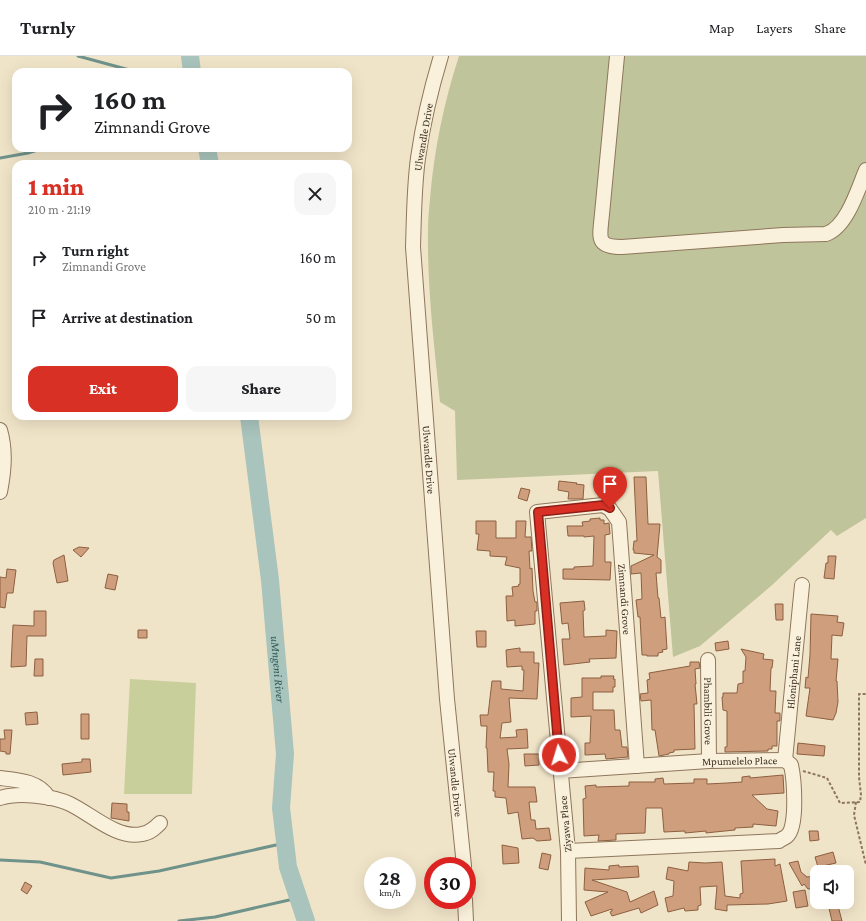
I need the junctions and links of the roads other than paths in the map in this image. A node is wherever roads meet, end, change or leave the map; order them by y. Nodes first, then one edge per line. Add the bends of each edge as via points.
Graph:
1 (442, 56) edge
2 (617, 56) edge
3 (866, 170) edge
4 (0, 430) edge
5 (0, 492) edge
6 (538, 512) joint
7 (802, 585) dead end
8 (708, 660) dead end
9 (709, 761) junction
10 (788, 764) junction
11 (638, 766) junction
12 (560, 770) junction
13 (0, 778) edge
14 (0, 798) edge
15 (49, 798) junction
16 (160, 823) dead end
17 (568, 851) junction
18 (463, 857) edge
19 (465, 909) edge
20 (466, 921) edge
21 (569, 921) edge

1 - 18 street, Ulwandle Drive via 425,115 418,158 413,247 447,699
2 - 3 street via 602,214 601,230 604,245 622,248 826,234 832,232 849,211
4 - 5 street via 4,470
6 - 11 street, Zimnandi Grove via 604,505 610,508 619,522
6 - 12 street, Ziyawa Place
7 - 10 street, Hloniphani Lane
8 - 9 street, Phambili Grove
9 - 10 street, Mpumelelo Place
9 - 11 street, Mpumelelo Place
10 - 17 street, Mpumelelo Place via 794,777 794,815 788,836 779,841
11 - 12 street, Mpumelelo Place
12 - 17 street, Ziyawa Place
13 - 15 street via 27,781 43,790
14 - 15 street via 13,795
15 - 16 street via 68,803 124,834 142,835
17 - 21 street, Ziyawa Place
19 - 20 street

